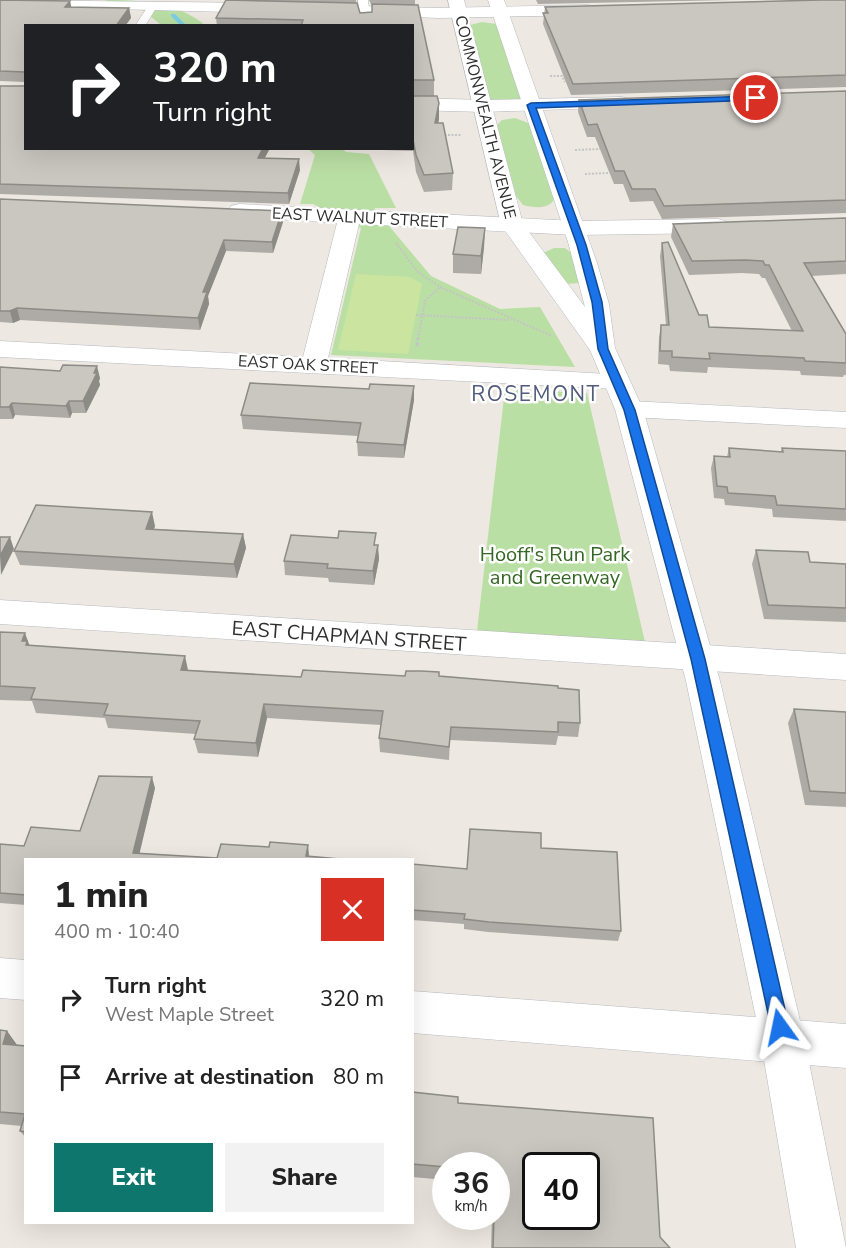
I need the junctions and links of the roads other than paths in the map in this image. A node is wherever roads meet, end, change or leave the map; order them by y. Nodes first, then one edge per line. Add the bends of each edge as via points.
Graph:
1 (0, 1) edge
2 (92, 2) edge
3 (153, 5) junction
4 (498, 6) edge
5 (459, 7) edge
6 (606, 9) edge
7 (364, 12) edge
8 (141, 24) edge
9 (646, 102) edge
10 (414, 104) edge
11 (531, 105) junction
12 (484, 106) junction
13 (220, 211) edge
14 (350, 216) junction
15 (512, 225) junction
16 (744, 225) edge
17 (575, 228) junction
18 (0, 349) edge
19 (603, 349) junction
20 (314, 364) junction
21 (623, 395) junction
22 (846, 420) edge
23 (0, 612) edge
24 (698, 659) junction
25 (846, 667) edge
26 (0, 978) edge
27 (24, 980) edge
28 (414, 1012) edge
29 (783, 1042) junction
30 (846, 1046) edge
31 (821, 1248) edge

1 - 2 street
2 - 3 street
3 - 7 street
3 - 8 lane
4 - 5 street
4 - 6 street
4 - 11 street, COMMONWEALTH AVENUE
5 - 7 street
5 - 12 street, COMMONWEALTH AVENUE
9 - 11 street
10 - 12 street
11 - 12 street
11 - 17 street, COMMONWEALTH AVENUE
12 - 15 street, COMMONWEALTH AVENUE
13 - 14 street, EAST WALNUT STREET
14 - 15 street, EAST WALNUT STREET
14 - 20 street
15 - 17 street, EAST WALNUT STREET
15 - 19 street, COMMONWEALTH AVENUE
16 - 17 street, EAST WALNUT STREET
17 - 19 street, COMMONWEALTH AVENUE via 597,302
18 - 20 street, EAST OAK STREET
19 - 21 street, COMMONWEALTH AVENUE
20 - 21 street, EAST OAK STREET
21 - 22 street, EAST OAK STREET
21 - 24 street, COMMONWEALTH AVENUE
23 - 24 street, EAST CHAPMAN STREET
24 - 25 street, EAST CHAPMAN STREET
24 - 29 street, COMMONWEALTH AVENUE
26 - 27 street
28 - 29 street
29 - 30 street
29 - 31 street, COMMONWEALTH AVENUE

